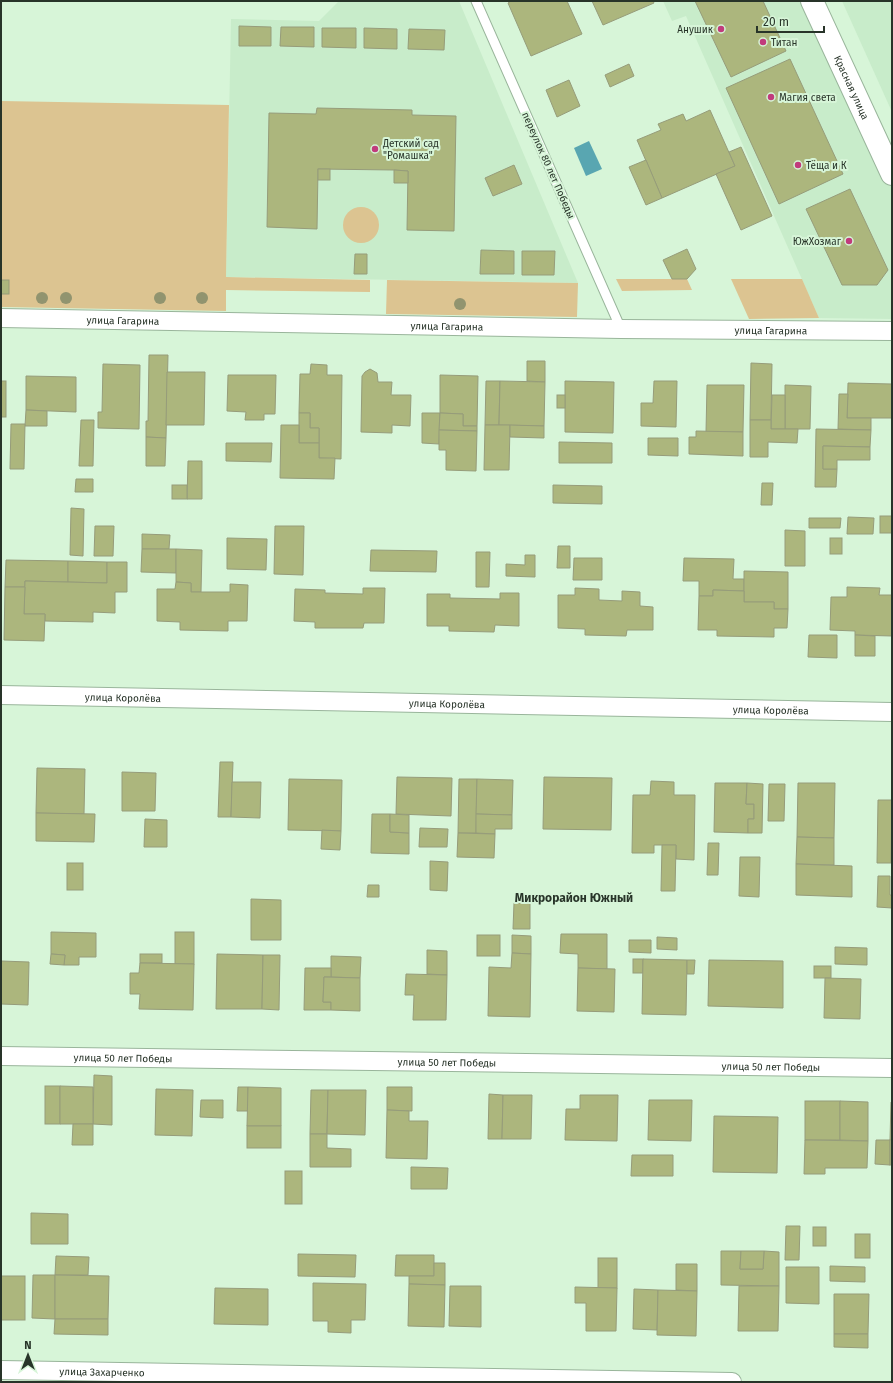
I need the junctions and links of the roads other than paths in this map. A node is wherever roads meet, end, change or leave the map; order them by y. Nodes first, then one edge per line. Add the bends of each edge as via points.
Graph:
1 (476, 1) edge
2 (812, 1) edge
3 (892, 174) edge
4 (1, 318) edge
5 (621, 329) junction
6 (892, 331) edge
7 (1, 695) edge
8 (892, 712) edge
9 (1, 1056) edge
10 (892, 1068) edge
11 (1, 1370) edge
12 (732, 1382) edge

1 - 5 lane, переулок 80 лет Победы
2 - 3 street, Красная улица
4 - 5 street, улица Гагарина
5 - 6 street, улица Гагарина
7 - 8 street, улица Королёва
9 - 10 street, улица 50 лет Победы
11 - 12 street, улица Захарченко

